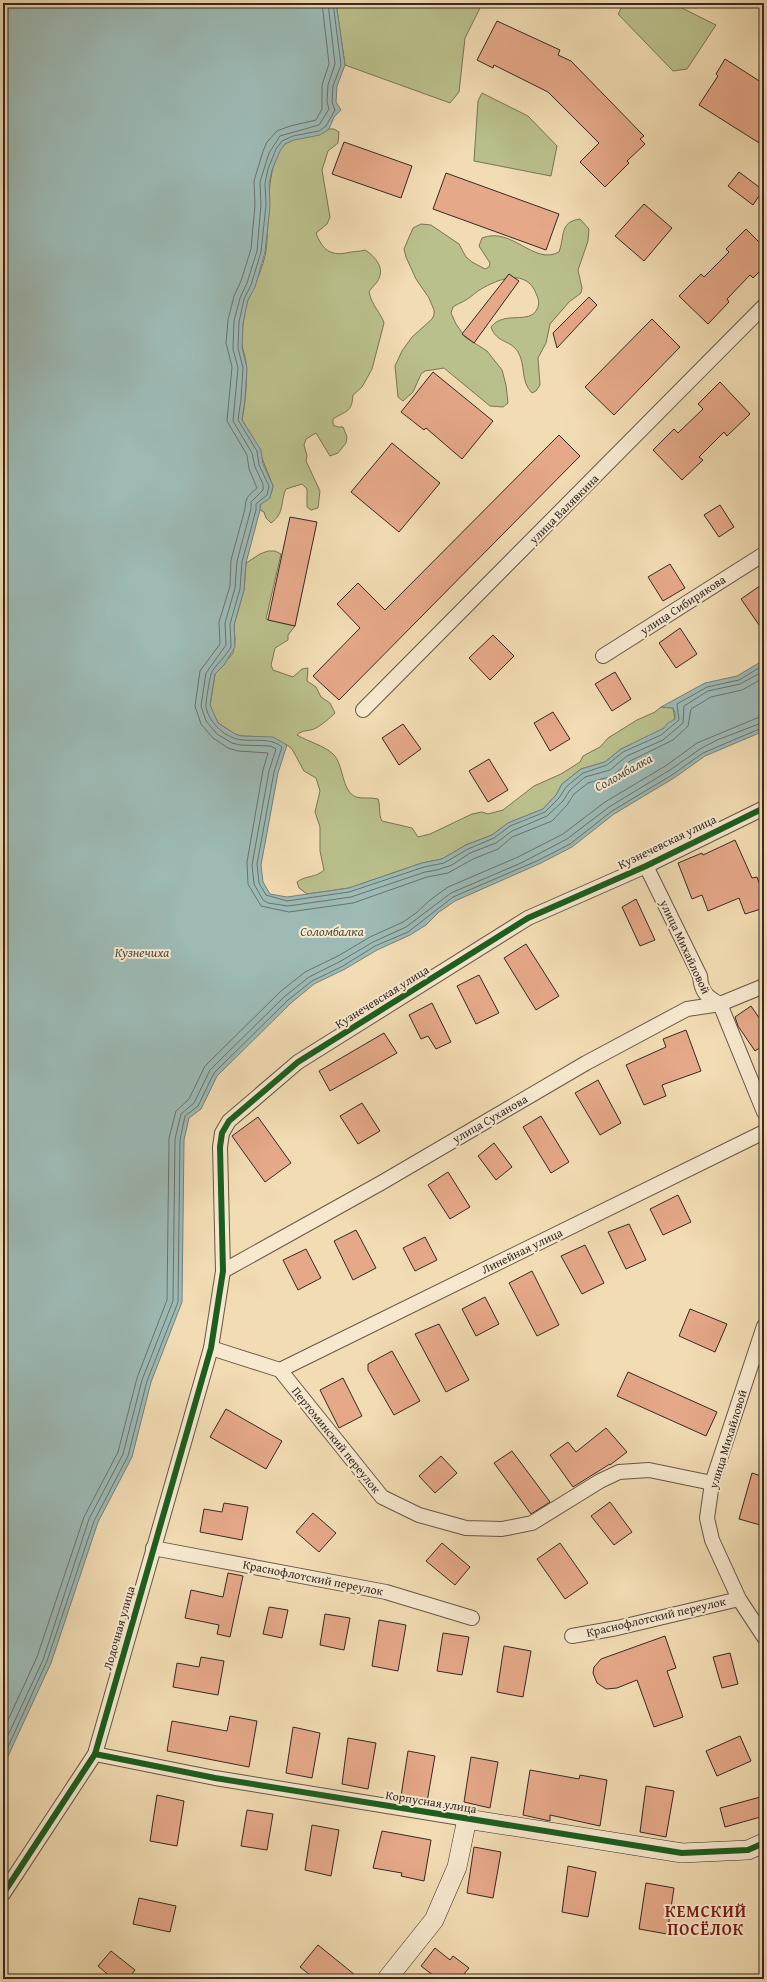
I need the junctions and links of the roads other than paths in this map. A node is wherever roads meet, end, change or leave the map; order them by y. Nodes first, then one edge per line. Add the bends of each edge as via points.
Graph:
1 (764, 306) edge
2 (764, 554) edge
3 (603, 656) dead end
4 (363, 710) dead end
5 (764, 808) edge
6 (646, 866) junction
7 (764, 986) edge
8 (720, 1004) junction
9 (764, 1112) edge
10 (764, 1132) edge
11 (223, 1271) junction
12 (764, 1326) edge
13 (211, 1348) junction
14 (280, 1370) junction
15 (712, 1483) junction
16 (153, 1548) junction
17 (739, 1599) junction
18 (472, 1618) dead end
19 (572, 1636) dead end
20 (764, 1637) edge
21 (95, 1754) junction
22 (466, 1819) junction
23 (764, 1843) edge
24 (3, 1894) edge
25 (387, 1979) edge

1 - 4 street, улица Валявкина
2 - 3 street, улица Сибирякова
5 - 6 street, Кузнечевская улица
6 - 8 street, улица Михайловой via 700,976 701,988 708,999
6 - 11 street, Кузнечевская улица via 528,918 298,1062 229,1121 222,1133 220,1147
7 - 8 street, улица Суханова
8 - 9 street, улица Михайловой
8 - 11 street, улица Суханова via 687,1009 586,1063 381,1183
10 - 14 street, Линейная улица
11 - 13 street, Кузнечевская улица
12 - 15 street, улица Михайловой
13 - 14 street
13 - 16 street, Лодочная улица
14 - 15 street, Пертоминский переулок via 382,1497 419,1515 459,1526 502,1529 532,1523 619,1472 649,1470
15 - 17 street, улица Михайловой via 707,1518 712,1540
16 - 18 street, Краснофлотский переулок via 386,1592
16 - 21 street, Лодочная улица
17 - 19 street, Краснофлотский переулок
17 - 20 street, улица Михайловой
21 - 22 street, Корпусная улица via 215,1778
21 - 24 street, Лодочная улица
22 - 23 street, Корпусная улица via 682,1853 748,1850
22 - 25 street via 457,1867 434,1920

